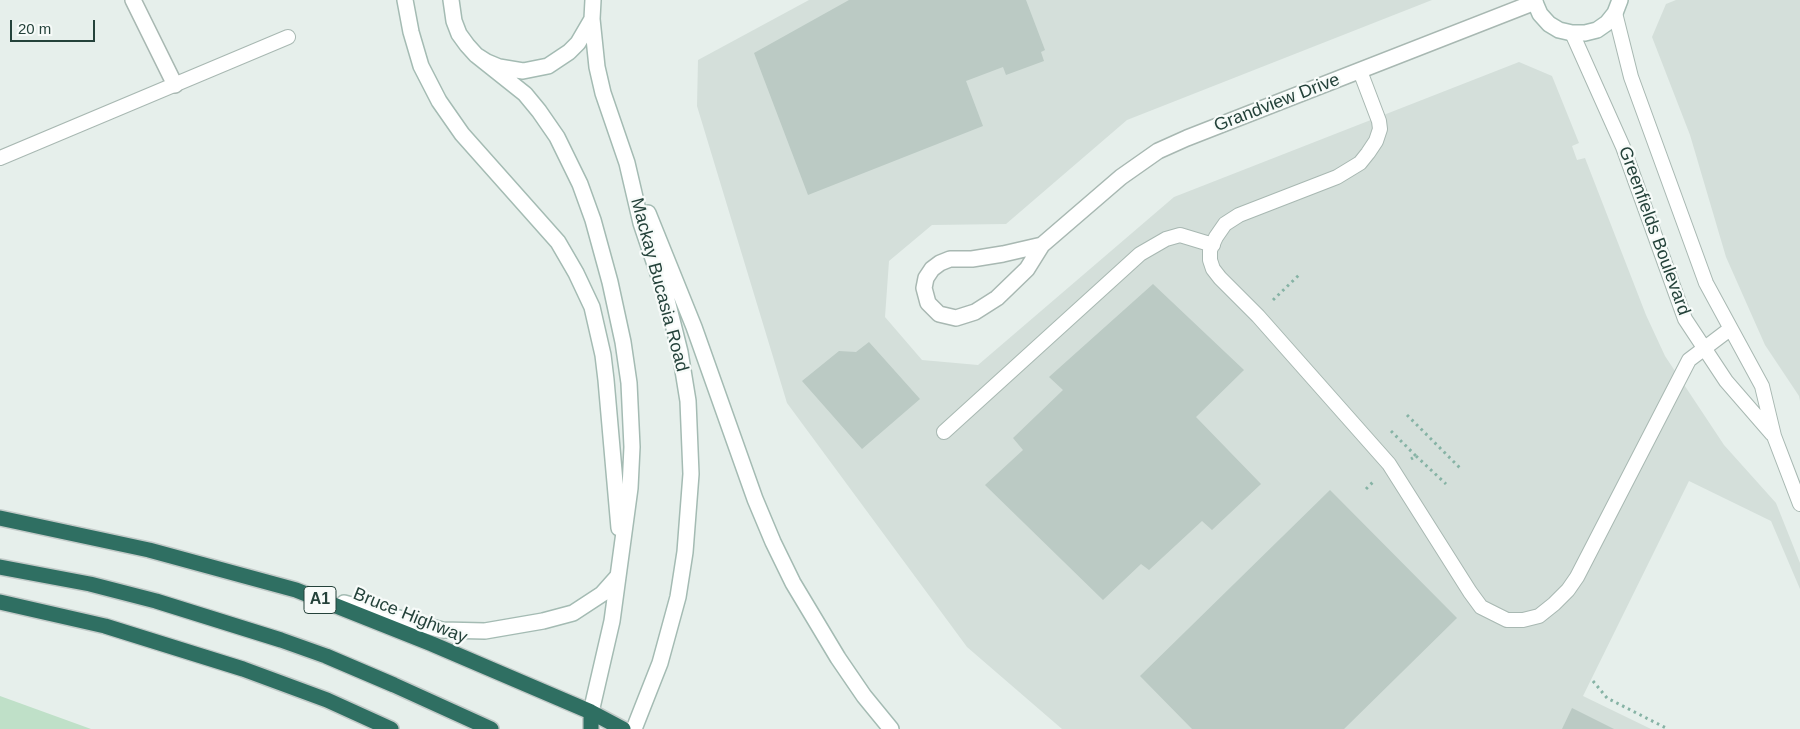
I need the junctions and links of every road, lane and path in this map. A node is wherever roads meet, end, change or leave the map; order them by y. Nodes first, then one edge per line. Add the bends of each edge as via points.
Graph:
1 (133, 0) edge
2 (405, 0) edge
3 (446, 0) edge
4 (451, 0) edge
5 (604, 0) edge
6 (1534, 1) edge
7 (1618, 6) edge
8 (592, 11) edge
9 (454, 21) junction
10 (1572, 34) junction
11 (288, 37) dead end
12 (476, 54) junction
13 (1360, 70) junction
14 (175, 85) junction
15 (624, 154) junction
16 (0, 158) edge
17 (1042, 245) junction
18 (1213, 245) junction
19 (1300, 274) dead end
20 (1271, 303) dead end
21 (1730, 328) junction
22 (1704, 349) junction
23 (1407, 415) dead end
24 (944, 432) dead end
25 (1774, 436) junction
26 (1416, 456) dead end
27 (1461, 469) dead end
28 (1446, 484) dead end
29 (1800, 504) edge
30 (0, 518) edge
31 (0, 567) edge
32 (620, 567) junction
33 (296, 590) junction
34 (0, 602) edge
35 (1593, 681) dead end
36 (591, 712) junction
37 (391, 729) edge
38 (491, 729) edge
39 (591, 729) edge
40 (623, 729) edge
41 (634, 729) edge
42 (891, 729) edge
43 (1668, 729) edge

1 - 14 main road
2 - 32 main road via 421,66 443,108 462,134 558,242 592,307 606,380
3 - 9 main road
4 - 9 main road
5 - 8 main road
6 - 10 main road via 1548,24
6 - 13 main road, Grandview Drive
7 - 10 main road via 1597,30
7 - 21 lane, Greenfields Boulevard via 1631,77 1706,283
8 - 12 main road via 574,48 548,66 536,70 511,70 487,62
8 - 15 main road, Mackay Bucasia Road via 601,86
9 - 12 main road via 459,34
10 - 22 lane, Greenfields Boulevard via 1623,147 1685,319
11 - 14 lane
12 - 32 main road via 525,94 554,132 580,184 603,256 629,383 630,488
13 - 17 main road, Grandview Drive via 1158,151 1121,177
13 - 18 lane via 1377,112 1380,129 1360,163 1337,177 1239,215 1226,224
14 - 16 lane
15 - 41 main road, Mackay Bucasia Road via 680,352 688,401 691,474 678,597 660,664
15 - 42 main road via 694,327 773,542 838,658
17 - 17 main road, Grandview Drive via 1027,270 997,298 975,312 950,318 939,314 928,303 925,283 932,268 940,263
18 - 22 lane via 1210,260 1220,278 1389,464 1481,607 1507,620 1539,616 1568,590 1689,360
18 - 24 lane via 1180,235 1140,254
19 - 20 path
21 - 22 lane
21 - 25 lane, Greenfields Boulevard via 1762,386
22 - 25 lane, Greenfields Boulevard
23 - 27 path
25 - 29 lane
26 - 28 path
30 - 33 highway, Bruce Highway / A1 via 149,550
31 - 38 highway via 138,596 280,640 385,681
32 - 33 main road via 602,594 574,613 484,632 442,630
32 - 36 main road via 612,621
33 - 36 highway, Bruce Highway / A1
34 - 37 highway via 105,626 234,666 327,700
35 - 43 path via 1607,698
36 - 39 highway
36 - 40 highway, Bruce Highway / A1

